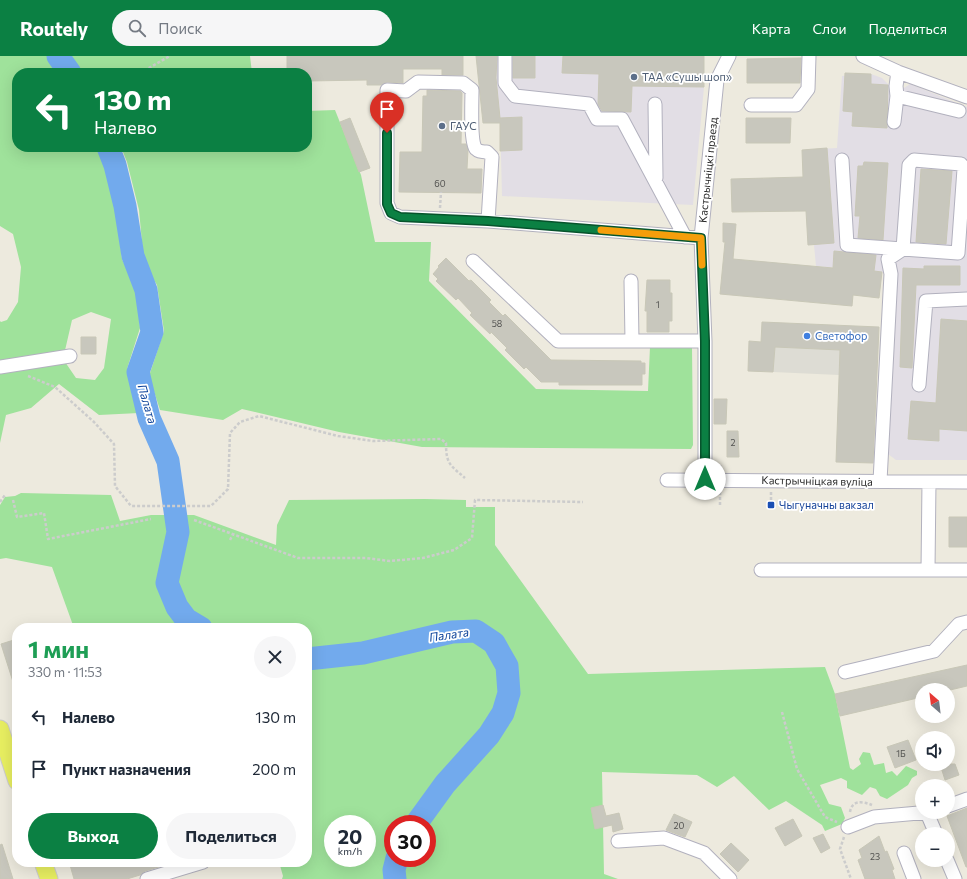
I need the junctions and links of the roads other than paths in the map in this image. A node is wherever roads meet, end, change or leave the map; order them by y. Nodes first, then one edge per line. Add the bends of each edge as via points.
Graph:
1 (505, 56) edge
2 (729, 56) edge
3 (809, 56) edge
4 (863, 56) edge
5 (898, 72) junction
6 (897, 96) junction
7 (967, 97) edge
8 (655, 104) dead end
9 (751, 105) dead end
10 (959, 111) dead end
11 (894, 122) dead end
12 (842, 160) dead end
13 (656, 180) junction
14 (488, 221) junction
15 (685, 237) junction
16 (701, 238) junction
17 (903, 250) junction
18 (473, 261) dead end
19 (631, 281) dead end
20 (967, 299) edge
21 (632, 341) junction
22 (705, 341) junction
23 (70, 356) dead end
24 (0, 367) edge
25 (919, 385) dead end
26 (705, 479) junction
27 (667, 480) dead end
28 (880, 481) junction
29 (929, 482) junction
30 (967, 482) edge
31 (761, 570) dead end
32 (928, 570) junction
33 (967, 570) edge
34 (967, 622) edge
35 (845, 672) dead end
36 (0, 728) edge
37 (12, 757) edge
38 (967, 799) edge
39 (955, 803) edge
40 (915, 814) edge
41 (848, 827) road end
42 (618, 841) dead end
43 (904, 853) dead end
44 (45, 867) edge
45 (196, 867) edge
46 (950, 867) edge
47 (188, 873) edge
48 (49, 879) edge
49 (147, 879) edge
50 (730, 879) edge
51 (914, 879) edge
52 (955, 879) edge

1 - 13 street via 505,83 515,96 589,104 597,119 622,119
2 - 16 street, Кастрычніцкі праезд via 717,80
3 - 9 street via 808,89 796,105
4 - 5 street
5 - 6 street
5 - 7 street
6 - 10 street
6 - 11 street
8 - 13 street
12 - 17 street via 847,245
13 - 15 street
14 - 14 street via 400,217 391,213 387,204 387,90 406,90 418,82 463,83 472,90 472,140 475,148 487,152 492,157
14 - 15 street
15 - 16 street
16 - 22 street, Кастрычніцкі праезд
17 - 17 street via 958,253 964,169 961,164 914,160 909,165
17 - 28 street via 888,259 891,274
18 - 21 street via 558,342
19 - 21 street
20 - 25 street via 926,301
21 - 22 street
22 - 26 street, Кастрычніцкі праезд
23 - 24 street
26 - 27 street, Кастрычніцкая вуліца
26 - 28 street, Кастрычніцкая вуліца
28 - 29 street, Кастрычніцкая вуліца
29 - 30 street, Кастрычніцкая вуліца
29 - 32 street
31 - 32 street
32 - 33 street
34 - 35 street via 959,624 934,651
36 - 37 main road
38 - 39 street
40 - 41 street via 874,817
42 - 50 street via 664,838 704,853
43 - 51 street
44 - 48 main road
45 - 47 street
46 - 52 street
47 - 49 street

